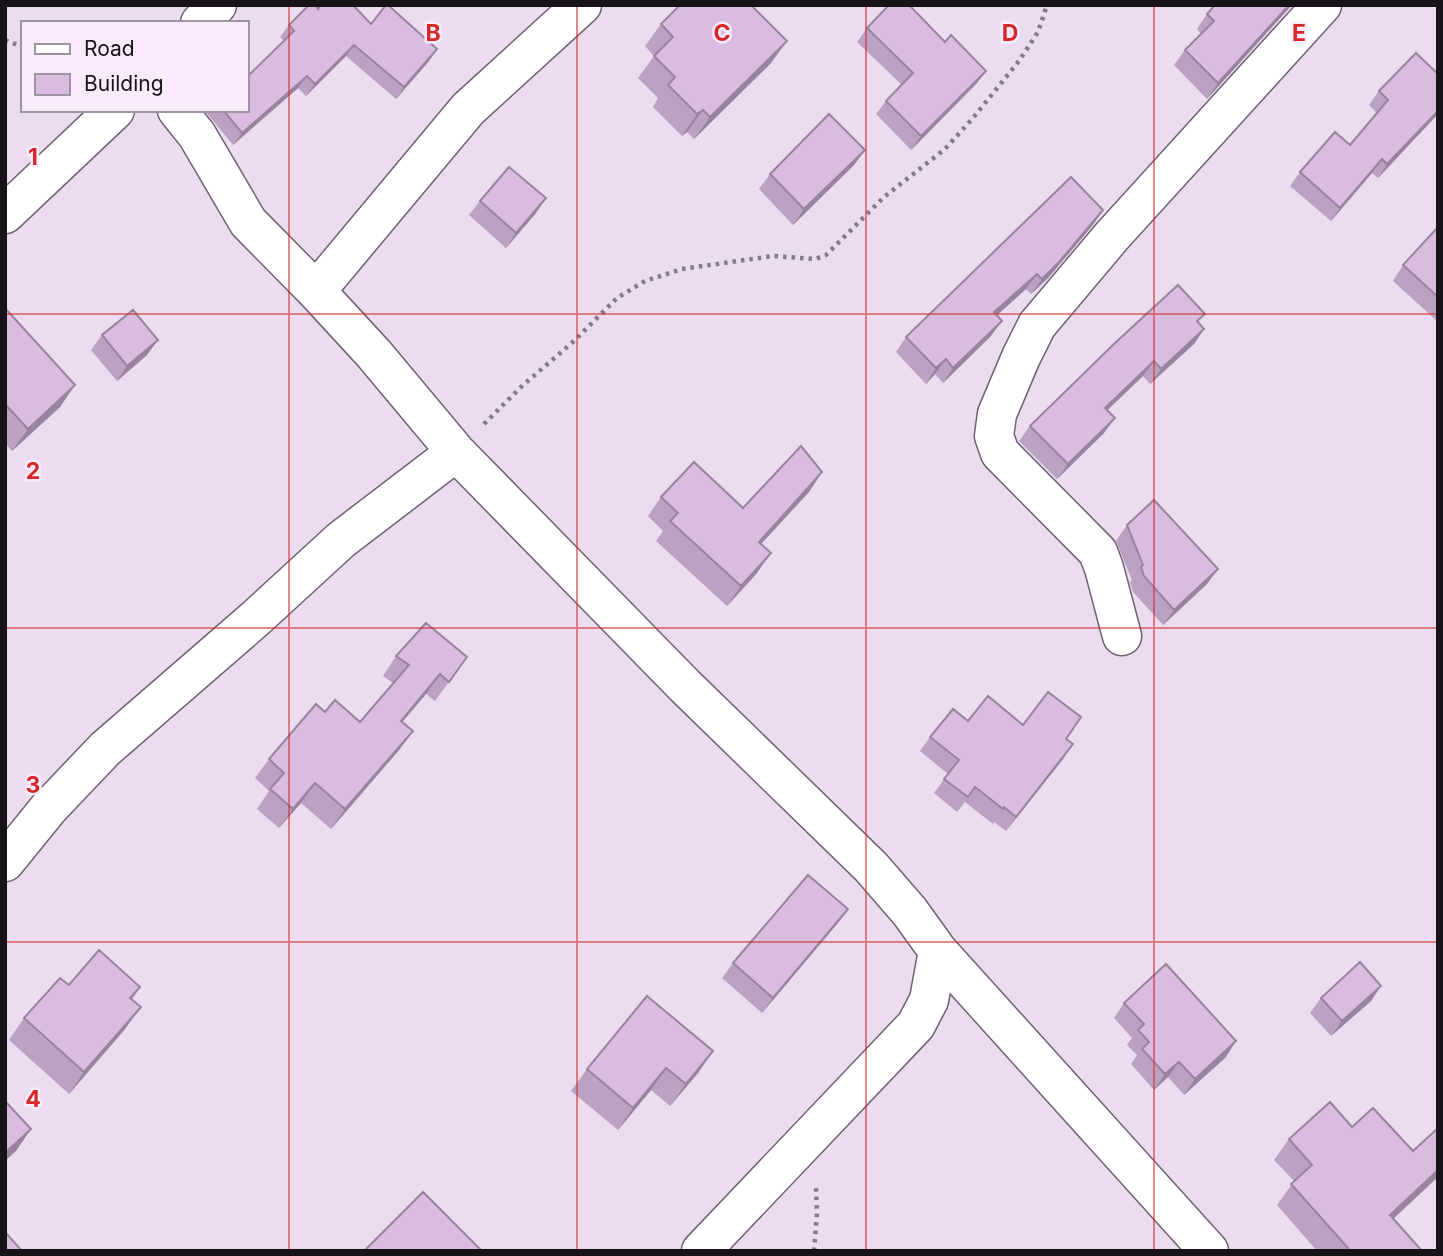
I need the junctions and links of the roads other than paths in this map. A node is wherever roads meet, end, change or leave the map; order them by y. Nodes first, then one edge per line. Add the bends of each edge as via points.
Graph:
1 (217, 5) edge
2 (582, 5) edge
3 (1322, 5) edge
4 (202, 21) edge
5 (113, 112) edge
6 (179, 112) edge
7 (5, 214) edge
8 (316, 290) junction
9 (456, 452) junction
10 (1122, 636) dead end
11 (5, 862) edge
12 (938, 951) junction
13 (986, 1001) junction
14 (916, 1025) junction
15 (702, 1251) edge
16 (1209, 1251) edge

1 - 4 street
2 - 8 street via 468,109
3 - 10 street via 1112,236 1037,326 997,414 994,436 1000,453 1098,552
5 - 7 street
6 - 8 street via 248,222
8 - 9 street
9 - 11 street via 341,540 105,749
9 - 12 street via 685,686 871,867
12 - 13 street
12 - 14 street via 929,1000
13 - 14 street via 948,1010
13 - 16 street
14 - 15 street

